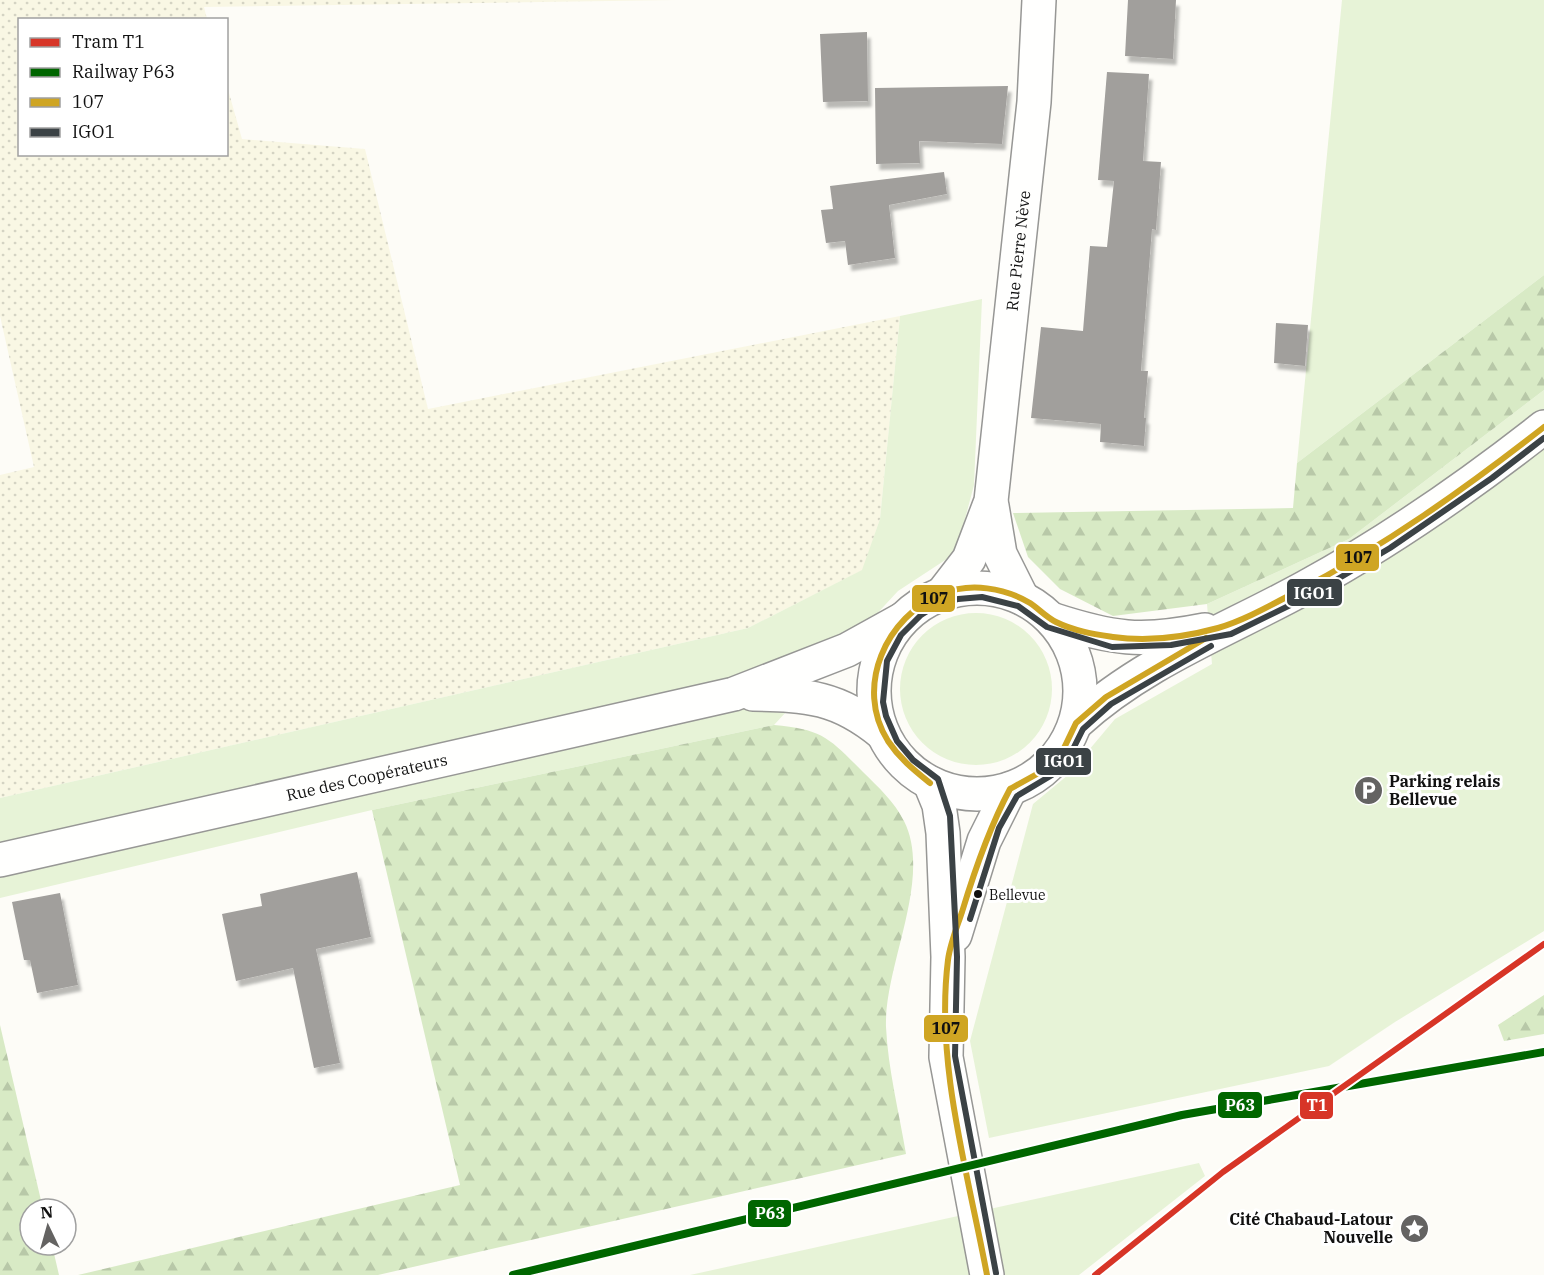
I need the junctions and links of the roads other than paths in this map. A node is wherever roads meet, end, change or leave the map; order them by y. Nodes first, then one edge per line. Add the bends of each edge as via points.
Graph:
1 (1039, 0) edge
2 (1544, 427) edge
3 (992, 501) junction
4 (942, 594) junction
5 (1022, 598) junction
6 (903, 619) junction
7 (1051, 619) junction
8 (1229, 625) junction
9 (734, 694) junction
10 (1076, 723) junction
11 (882, 733) junction
12 (930, 783) junction
13 (1010, 789) junction
14 (0, 860) edge
15 (948, 957) junction
16 (987, 1275) edge

1 - 3 street, Rue Pierre Nève via 1034,102
2 - 8 street via 1385,540 1304,588
3 - 4 street, Rue Pierre Nève via 972,554
3 - 5 street, Rue Pierre Nève via 1000,554
4 - 5 street via 983,588
4 - 6 street
5 - 7 street
6 - 9 street, Rue des Coopérateurs via 827,659
6 - 11 street via 885,643 875,673 874,703
7 - 8 street via 1131,639
7 - 10 street via 1068,642 1078,668 1080,696
8 - 10 street via 1106,697
9 - 11 street, Rue des Coopérateurs via 817,698 853,711
9 - 14 street, Rue des Coopérateurs
10 - 13 street via 1064,748 1046,769
11 - 12 street via 902,762
12 - 13 street via 969,794
12 - 15 street via 944,833
13 - 15 street via 984,841
15 - 16 street via 946,1057

